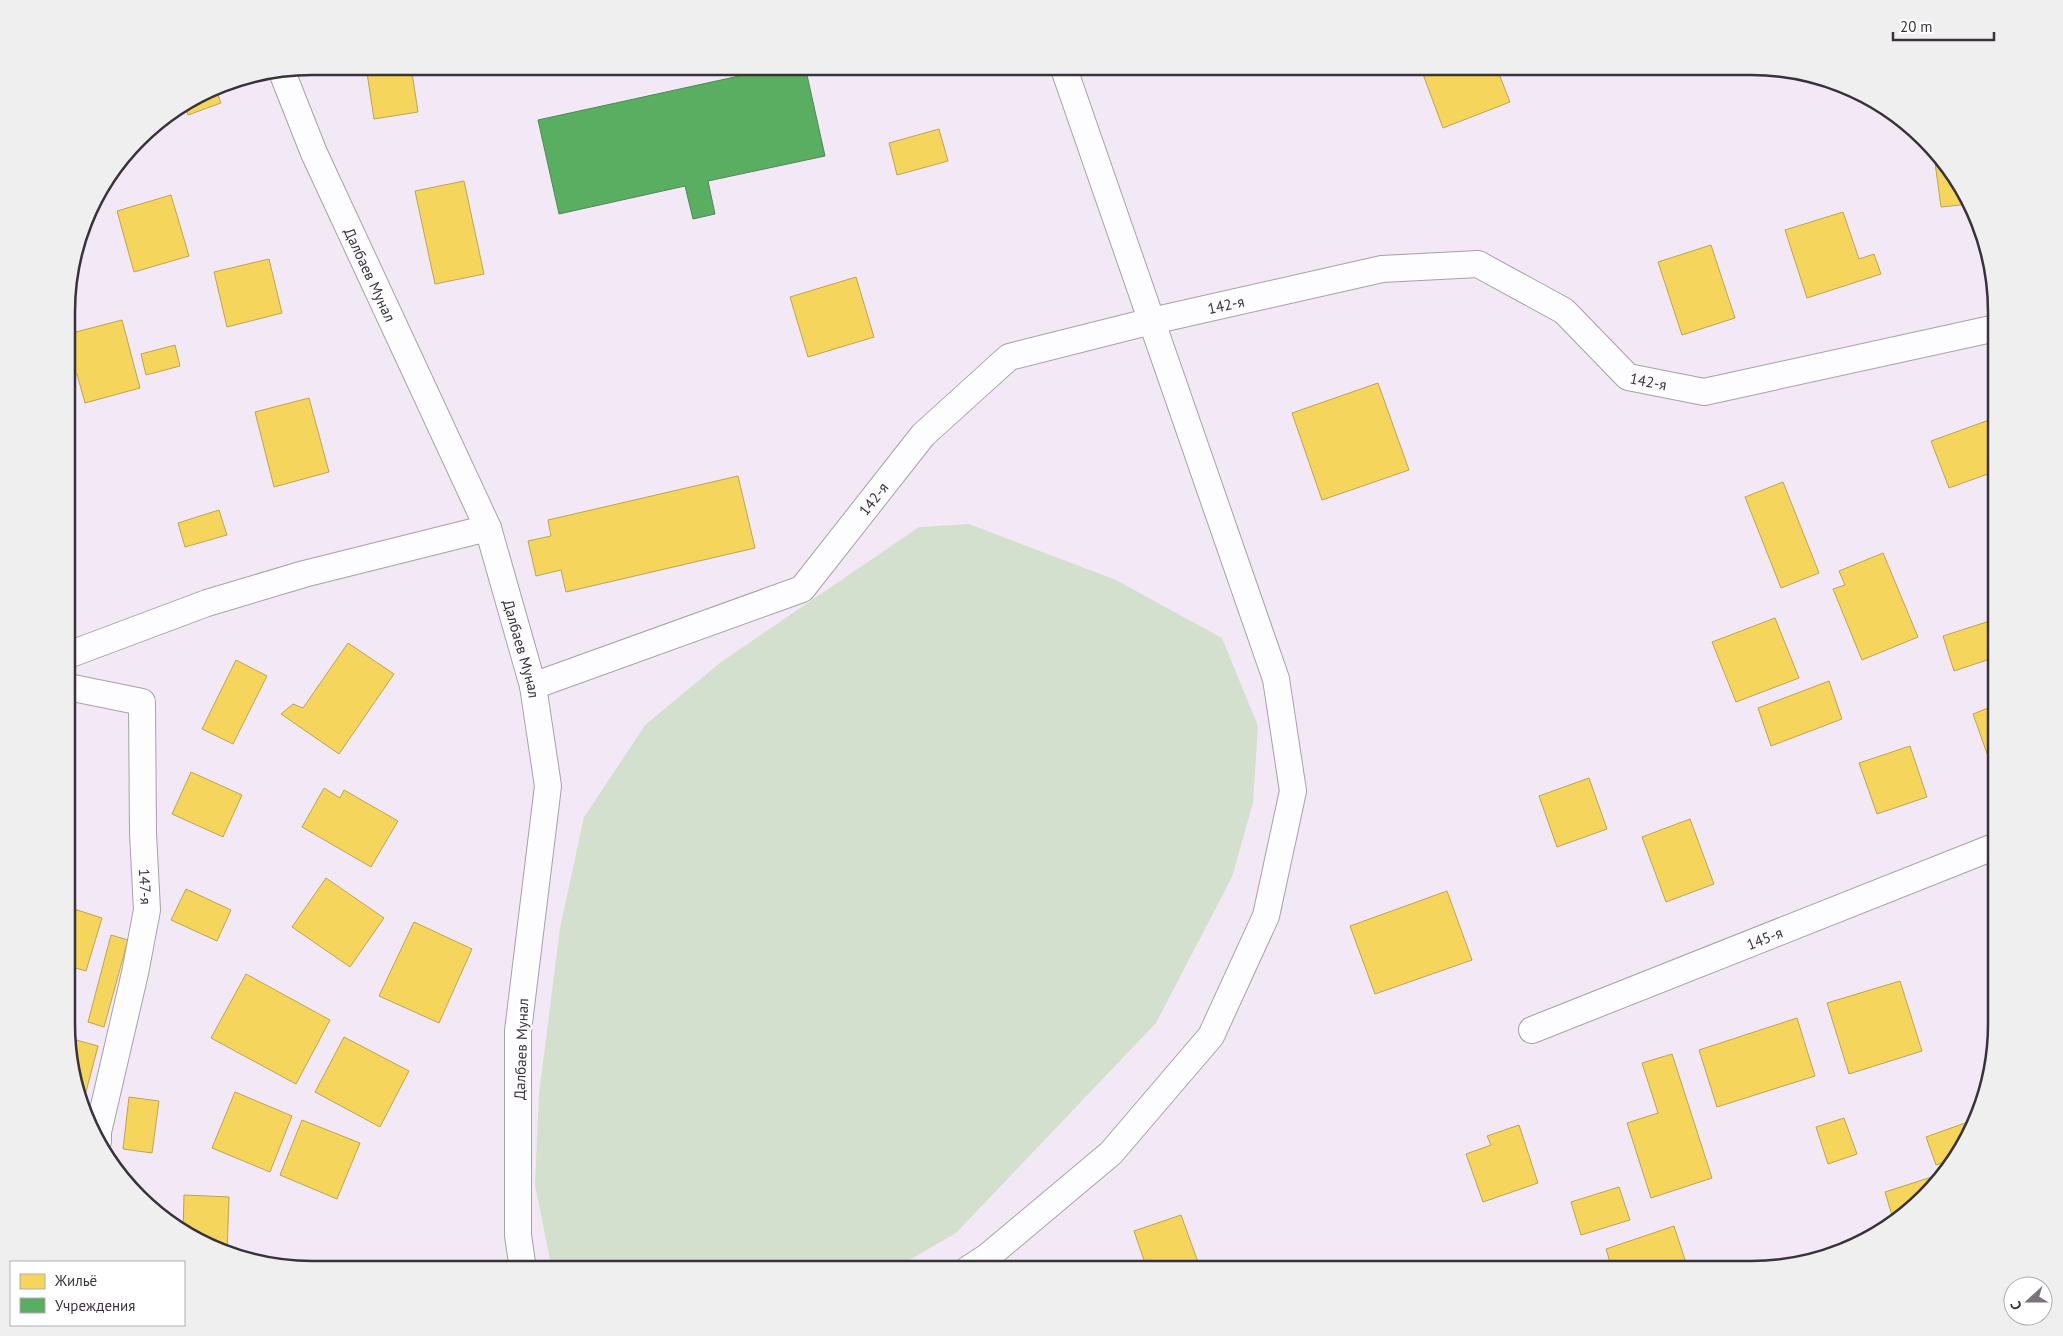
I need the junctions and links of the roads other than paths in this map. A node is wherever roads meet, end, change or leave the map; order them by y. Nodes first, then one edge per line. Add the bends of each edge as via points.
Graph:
1 (1066, 75) edge
2 (284, 77) edge
3 (1152, 321) junction
4 (1988, 330) edge
5 (488, 528) junction
6 (75, 652) edge
7 (533, 686) junction
8 (75, 688) edge
9 (1988, 849) edge
10 (1532, 1030) dead end
11 (99, 1129) edge
12 (522, 1261) edge
13 (980, 1261) edge

1 - 3 street
2 - 5 street, Далбаев Мунал via 314,153
3 - 4 street, 142-я via 1382,270 1478,264 1564,311 1628,377 1704,392
3 - 7 street, 142-я via 1010,357 923,435 802,590
3 - 13 street via 1276,679 1293,791 1266,916 1211,1036 1111,1154
5 - 6 street via 207,602
5 - 7 street, Далбаев Мунал
7 - 12 street, Далбаев Мунал via 548,786 518,1031 518,1234
8 - 11 street, 147-я via 142,702 147,910
9 - 10 street, 145-я

